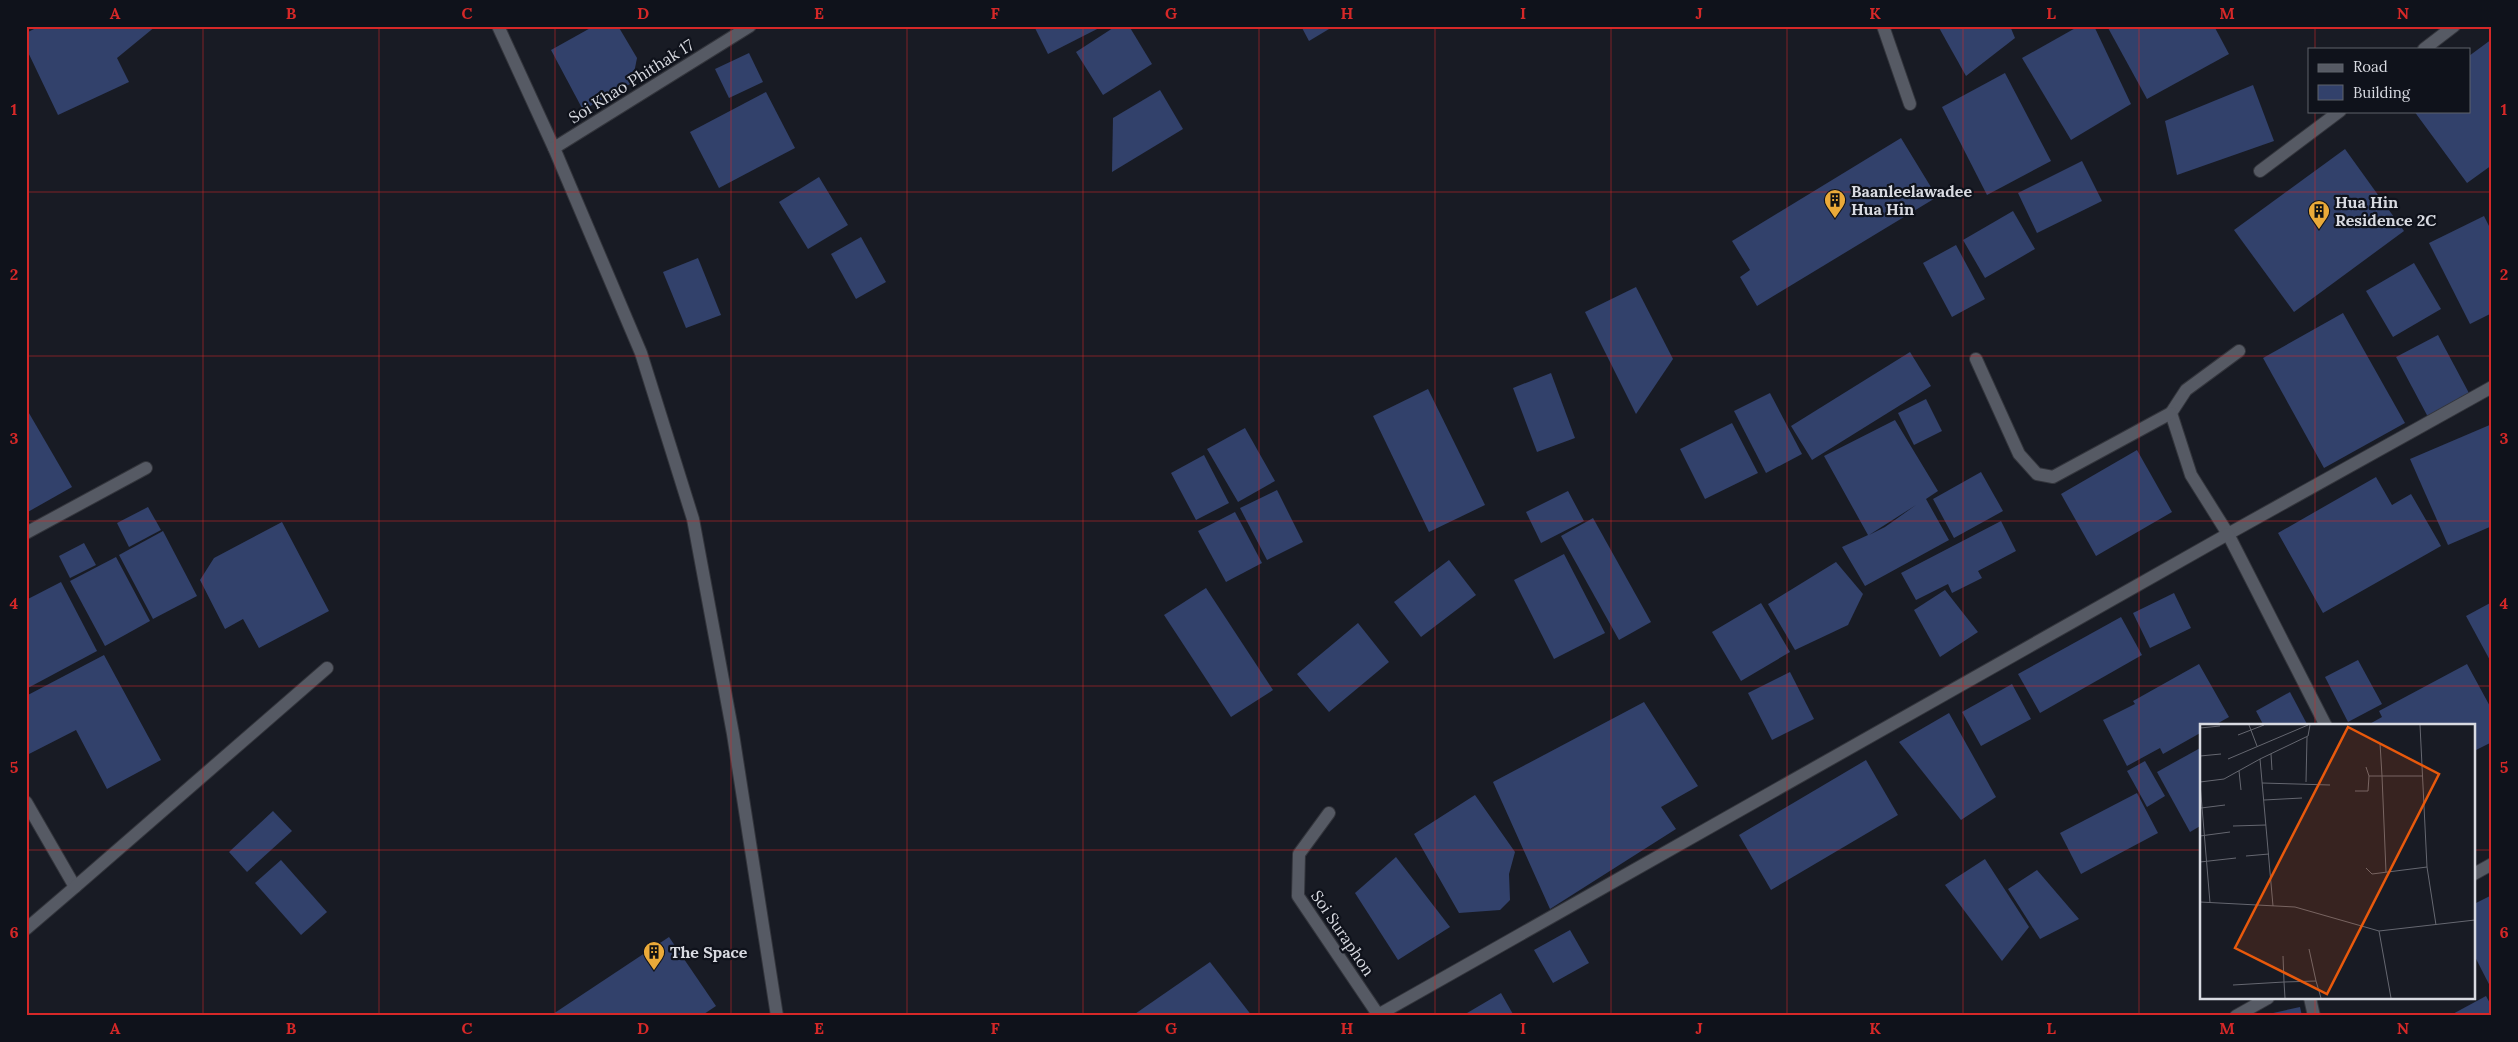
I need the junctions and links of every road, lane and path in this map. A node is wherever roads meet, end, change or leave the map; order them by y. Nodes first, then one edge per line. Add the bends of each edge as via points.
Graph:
1 (498, 26) edge
2 (750, 26) edge
3 (1883, 26) edge
4 (2454, 26) edge
5 (2425, 48) edge
6 (1910, 104) dead end
7 (2339, 112) edge
8 (554, 148) junction
9 (2260, 171) dead end
10 (2239, 351) dead end
11 (1976, 360) dead end
12 (2492, 387) edge
13 (2171, 413) junction
14 (146, 468) dead end
15 (26, 533) edge
16 (2228, 534) junction
17 (327, 668) dead end
18 (2325, 724) edge
19 (26, 802) edge
20 (1329, 813) dead end
21 (2492, 864) edge
22 (2476, 873) edge
23 (75, 887) junction
24 (26, 929) edge
25 (2264, 1000) edge
26 (2310, 1000) edge
27 (1379, 1015) edge
28 (777, 1016) edge
29 (2236, 1016) edge
30 (2314, 1016) edge

1 - 8 street
2 - 8 street, Soi Khao Phithak 17
3 - 6 street
4 - 5 street
7 - 9 street
8 - 28 street via 641,353 693,519 732,734
10 - 13 street via 2186,390
11 - 13 street via 2019,454 2037,474 2053,477
12 - 16 street
13 - 16 street via 2191,475
14 - 15 street
16 - 18 street
16 - 27 street
17 - 23 street
19 - 23 street
20 - 27 street, Soi Suraphon via 1299,854 1298,896
21 - 22 street
23 - 24 street
25 - 29 street
26 - 30 street

